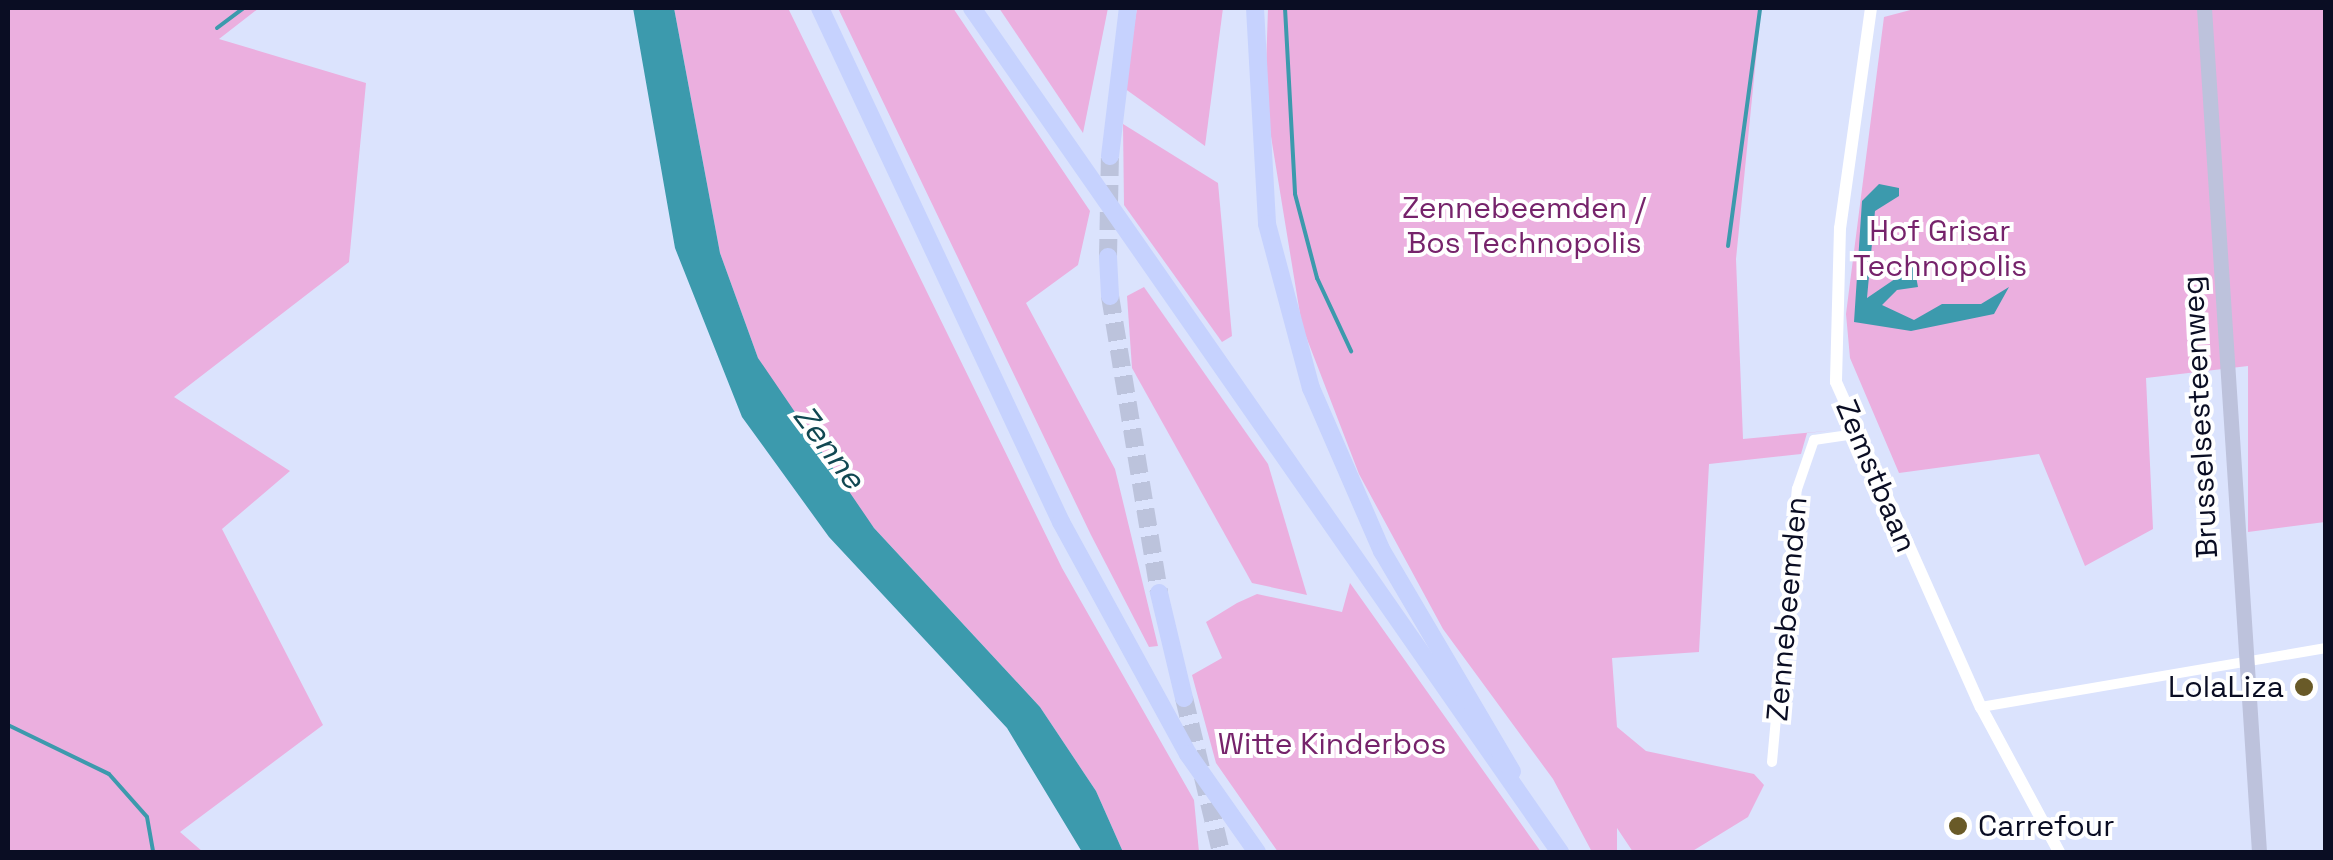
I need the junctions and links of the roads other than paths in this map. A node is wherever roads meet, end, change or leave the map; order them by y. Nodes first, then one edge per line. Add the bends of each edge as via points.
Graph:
1 (820, 8) edge
2 (972, 8) edge
3 (1128, 8) edge
4 (1254, 8) edge
5 (1870, 8) edge
6 (2204, 8) edge
7 (1110, 156) tunnel mouth
8 (1108, 258) tunnel mouth
9 (1110, 296) tunnel mouth
10 (1855, 434) junction
11 (1159, 593) tunnel mouth
12 (2326, 648) edge
13 (2242, 662) junction
14 (1184, 698) tunnel mouth
15 (1981, 707) junction
16 (1772, 762) dead end
17 (1524, 800) junction
18 (2251, 823) junction
19 (1257, 852) edge
20 (1560, 852) edge
21 (2060, 852) edge
22 (2247, 852) edge
23 (2259, 852) edge

1 - 19 highway via 1061,522 1188,754
2 - 17 highway
3 - 7 highway
4 - 17 highway via 1266,224 1311,388 1382,551 1501,744
5 - 10 street, Zemstbaan via 1832,352
6 - 13 main road, Brusselsesteenweg
8 - 9 highway
10 - 15 street, Zemstbaan
10 - 16 street, Zennebeemden via 1814,440 1797,490
11 - 14 highway
12 - 13 street
13 - 15 street
13 - 18 main road, Brusselsesteenweg
15 - 21 street, Zemstbaan
17 - 20 highway
18 - 22 main road, Brusselsesteenweg
18 - 23 main road, Brusselsesteenweg

